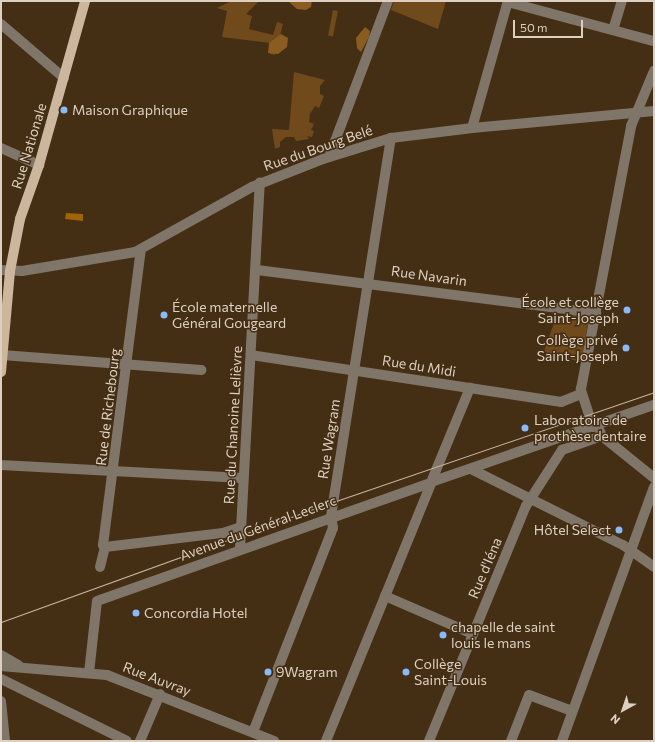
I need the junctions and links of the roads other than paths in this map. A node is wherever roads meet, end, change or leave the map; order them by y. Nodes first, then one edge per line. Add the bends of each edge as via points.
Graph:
1 (85, 1) edge
2 (388, 1) edge
3 (622, 1) edge
4 (508, 2) edge
5 (1, 24) edge
6 (613, 30) junction
7 (654, 41) edge
8 (654, 71) edge
9 (64, 78) junction
10 (654, 111) edge
11 (635, 113) junction
12 (472, 128) junction
13 (390, 138) junction
14 (1, 148) edge
15 (330, 157) junction
16 (39, 165) junction
17 (260, 183) junction
18 (141, 249) junction
19 (257, 270) junction
20 (5, 271) edge
21 (368, 282) junction
22 (596, 312) junction
23 (2, 355) junction
24 (251, 355) junction
25 (127, 364) junction
26 (201, 370) dead end
27 (354, 371) junction
28 (1, 372) edge
29 (470, 388) junction
30 (581, 394) junction
31 (654, 405) edge
32 (595, 426) junction
33 (602, 436) junction
34 (1, 466) edge
35 (471, 469) junction
36 (114, 470) junction
37 (243, 478) junction
38 (654, 478) edge
39 (432, 482) junction
40 (654, 487) edge
41 (530, 499) junction
42 (331, 516) junction
43 (241, 527) junction
44 (105, 547) junction
45 (240, 548) junction
46 (630, 549) junction
47 (100, 566) dead end
48 (654, 567) edge
49 (385, 596) junction
50 (473, 634) junction
51 (1, 655) edge
52 (6, 667) edge
53 (89, 673) junction
54 (1, 679) edge
55 (160, 694) junction
56 (1, 701) edge
57 (572, 711) junction
58 (253, 732) junction
59 (5, 741) edge
60 (127, 741) edge
61 (140, 741) edge
62 (274, 741) edge
63 (326, 741) edge
64 (429, 741) edge
65 (511, 741) edge
66 (562, 741) edge

1 - 9 main road, Rue Nationale
2 - 15 street
3 - 6 street
4 - 6 street
4 - 12 street
5 - 9 street
6 - 7 street
8 - 11 street
9 - 16 main road, Rue Nationale
10 - 11 street, Rue du Bourg Belé
11 - 12 street, Rue du Bourg Belé
11 - 22 street
12 - 13 street, Rue du Bourg Belé
13 - 15 street, Rue du Bourg Belé
13 - 21 street, Rue Wagram
14 - 16 street
15 - 17 street, Rue du Bourg Belé
16 - 20 main road, Rue Nationale
17 - 18 street, Rue du Bourg Belé
17 - 19 street, Rue du Chanoine Lelièvre
18 - 20 street, Rue du Bourg Belé via 125,255
18 - 25 street, Rue de Richebourg
19 - 21 street, Rue Navarin
19 - 24 street, Rue du Chanoine Lelièvre
20 - 23 main road, Rue Nationale
21 - 22 street, Rue Navarin
21 - 27 street, Rue Wagram
22 - 30 street
23 - 25 street
23 - 28 main road, Rue Nationale
24 - 27 street, Rue du Midi
24 - 37 street, Rue du Chanoine Lelièvre
25 - 26 street
25 - 36 street, Rue de Richebourg
27 - 29 street, Rue du Midi
27 - 42 street, Rue Wagram
29 - 30 street, Rue du Midi via 561,402
29 - 39 street
30 - 32 street
31 - 32 street, Avenue du Général Leclerc
32 - 33 street
32 - 35 street, Avenue du Général Leclerc
33 - 38 street
33 - 41 street, Rue d'Iéna via 562,450
34 - 36 street
35 - 39 street, Avenue du Général Leclerc
35 - 41 street
36 - 37 street
36 - 44 street, Rue de Richebourg via 103,545
37 - 43 street, Rue du Chanoine Lelièvre
39 - 42 street, Avenue du Général Leclerc
39 - 49 street
40 - 46 street
41 - 46 street
41 - 50 street, Rue d'Iéna
42 - 45 street, Avenue du Général Leclerc
42 - 58 street, Rue Wagram via 333,528
43 - 44 street via 223,533
43 - 45 street, Rue du Chanoine Lelièvre
44 - 47 street, Rue de Richebourg
45 - 53 street, Avenue du Général Leclerc via 97,601
46 - 48 street
46 - 57 street
49 - 50 street
49 - 63 street
50 - 64 street, Rue d'Iéna
51 - 52 street, Rue Auvray
52 - 53 street, Rue Auvray
53 - 55 street, Rue Auvray via 107,675
54 - 60 street
55 - 58 street, Rue Auvray
55 - 61 street
56 - 59 street
57 - 65 street via 529,695
57 - 66 street
58 - 62 street, Rue Auvray

